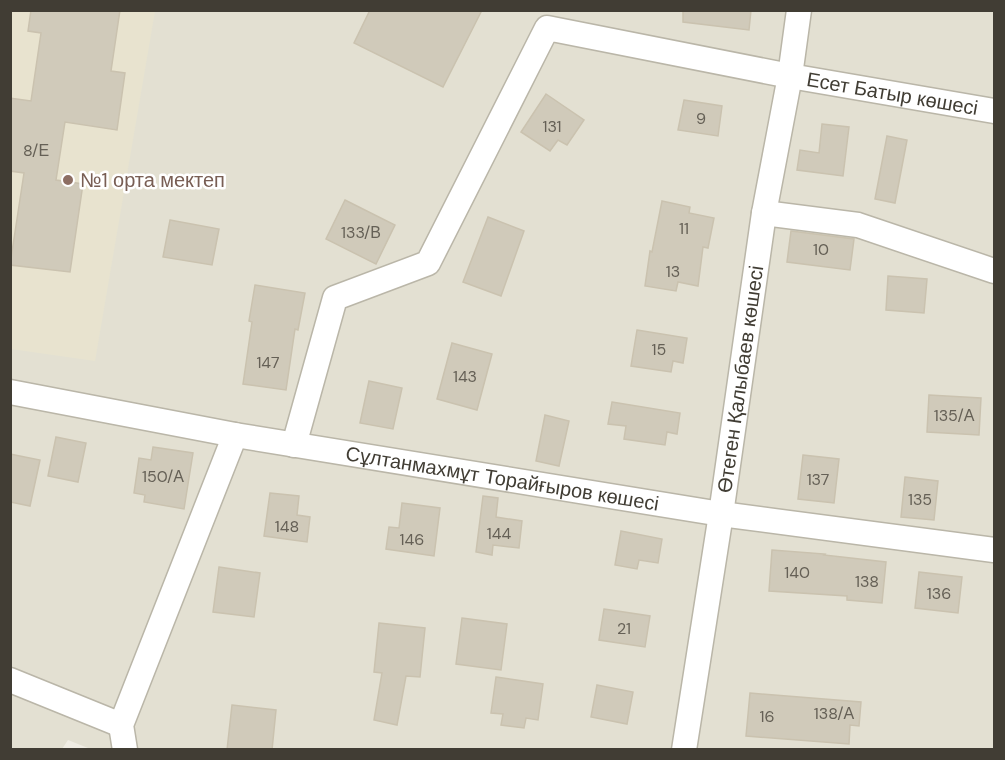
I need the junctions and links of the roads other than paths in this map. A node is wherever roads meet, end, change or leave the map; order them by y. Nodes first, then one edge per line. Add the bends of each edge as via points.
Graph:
1 (799, 10) edge
2 (547, 19) edge
3 (790, 76) junction
4 (994, 111) edge
5 (764, 213) junction
6 (994, 271) edge
7 (10, 392) edge
8 (235, 435) junction
9 (294, 445) junction
10 (721, 514) junction
11 (994, 550) edge
12 (10, 680) edge
13 (121, 726) junction
14 (125, 750) edge
15 (684, 750) edge

1 - 3 street, Өтеген Қалыбаев көшесі
2 - 3 street, Есет Батыр көшесі
2 - 9 street via 428,263 335,298
3 - 4 street, Есет Батыр көшесі
3 - 5 street, Өтеген Қалыбаев көшесі
5 - 6 street via 858,225
5 - 10 street, Өтеген Қалыбаев көшесі
7 - 8 street, Сұлтанмахмұт Торайғыров көшесі
8 - 9 street, Сұлтанмахмұт Торайғыров көшесі
8 - 13 street
9 - 10 street, Сұлтанмахмұт Торайғыров көшесі
10 - 11 street, Сұлтанмахмұт Торайғыров көшесі
10 - 15 street, Өтеген Қалыбаев көшесі
12 - 13 street
13 - 14 street

